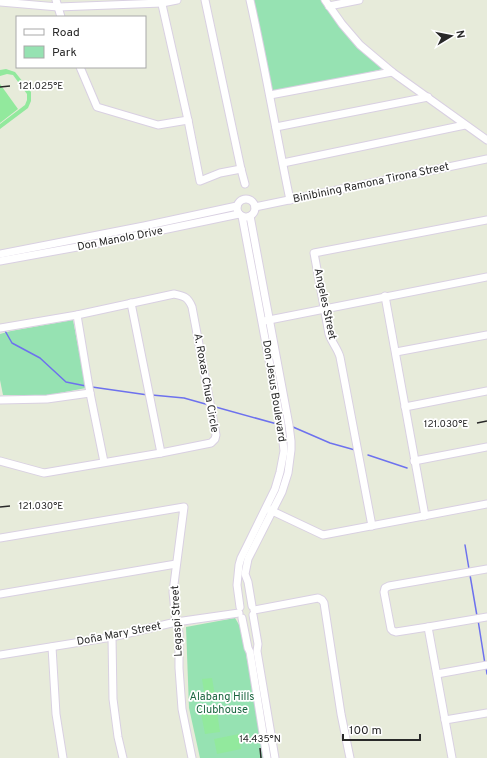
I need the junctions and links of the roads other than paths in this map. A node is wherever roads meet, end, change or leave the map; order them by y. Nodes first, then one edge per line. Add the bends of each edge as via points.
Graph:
1 (177, 0) edge
2 (205, 0) edge
3 (250, 0) edge
4 (359, 0) edge
5 (161, 1) edge
6 (0, 2) edge
7 (126, 2) edge
8 (57, 3) edge
9 (92, 3) edge
10 (327, 3) edge
11 (61, 16) edge
12 (80, 68) edge
13 (392, 72) junction
14 (270, 95) junction
15 (428, 97) junction
16 (188, 120) junction
17 (465, 125) junction
18 (276, 127) junction
19 (487, 140) edge
20 (487, 159) edge
21 (282, 163) junction
22 (240, 169) junction
23 (246, 184) dead end
24 (290, 200) junction
25 (237, 206) junction
26 (254, 207) junction
27 (244, 215) junction
28 (487, 220) edge
29 (104, 233) junction
30 (105, 242) junction
31 (26, 253) junction
32 (0, 254) edge
33 (0, 261) edge
34 (487, 276) edge
35 (385, 296) junction
36 (131, 303) junction
37 (324, 308) junction
38 (77, 315) junction
39 (266, 320) junction
40 (2, 328) edge
41 (487, 335) edge
42 (396, 352) junction
43 (90, 388) junction
44 (487, 391) edge
45 (0, 400) edge
46 (405, 407) junction
47 (487, 447) edge
48 (161, 453) junction
49 (0, 461) edge
50 (414, 461) junction
51 (104, 462) junction
52 (487, 504) edge
53 (269, 510) junction
54 (425, 516) junction
55 (372, 526) junction
56 (0, 538) edge
57 (176, 564) junction
58 (487, 569) edge
59 (242, 574) junction
60 (0, 594) edge
61 (253, 610) junction
62 (240, 612) junction
63 (487, 617) edge
64 (176, 622) junction
65 (428, 627) junction
66 (112, 637) junction
67 (52, 647) junction
68 (253, 652) junction
69 (0, 655) edge
70 (487, 665) edge
71 (436, 674) junction
72 (487, 713) edge
73 (445, 720) junction
74 (63, 758) edge
75 (123, 758) edge
76 (192, 758) edge
77 (267, 758) edge
78 (275, 758) edge
79 (350, 758) edge
80 (452, 758) edge

1 - 5 street
2 - 22 street
3 - 14 street
4 - 10 street
5 - 7 street
5 - 16 street
6 - 8 street
7 - 9 street
8 - 9 street
8 - 11 street
10 - 13 street via 354,39
12 - 16 street via 97,107 158,125
13 - 14 street
13 - 15 street
14 - 18 street
15 - 17 street
15 - 18 street
16 - 22 street via 200,181
17 - 19 street
17 - 21 street
18 - 21 street
20 - 24 street, Binibining Ramona Tirona Street
21 - 24 street
22 - 23 street
24 - 26 street, Binibining Ramona Tirona Street
25 - 26 street via 244,200 249,200
25 - 27 street via 237,210
25 - 29 street, Don Manolo Drive
26 - 27 street via 253,214
27 - 30 street, Don Manolo Drive
27 - 39 street, Don Jesus Boulevard
28 - 37 street, Angeles Street via 314,253
29 - 30 street
29 - 31 street, Don Manolo Drive
30 - 31 street, Don Manolo Drive
31 - 32 street, Don Manolo Drive
31 - 33 street, Don Manolo Drive
34 - 35 street
35 - 37 street
35 - 42 street
36 - 38 street, A. Roxas Chua Circle
36 - 48 street
36 - 48 street, A. Roxas Chua Circle via 174,294 187,298 192,308 216,439 211,443
37 - 39 street
37 - 55 street, Angeles Street via 331,339 339,352
38 - 40 street, A. Roxas Chua Circle
38 - 43 street
39 - 53 street, Don Jesus Boulevard via 284,450
41 - 42 street
42 - 46 street
43 - 45 street via 47,399
43 - 51 street
44 - 46 street
46 - 50 street
47 - 50 street
48 - 51 street, A. Roxas Chua Circle
49 - 51 street, A. Roxas Chua Circle via 44,472
50 - 54 street
52 - 54 street
53 - 55 street via 323,535
53 - 59 street, Don Jesus Boulevard via 241,558
54 - 55 street
56 - 57 street, Legaspi Street via 184,507
57 - 60 street
57 - 64 street, Legaspi Street via 173,592
58 - 65 street via 385,588 385,599 393,631
59 - 61 street, Don Jesus Boulevard via 248,582
59 - 62 street, Don Jesus Boulevard via 237,585
61 - 62 street via 249,618
61 - 62 street via 246,603
61 - 68 street, Don Jesus Boulevard via 258,644
61 - 79 street via 318,598 324,603
62 - 64 street, Doña Mary Street
62 - 68 street, Don Jesus Boulevard via 248,648
63 - 65 street
64 - 66 street, Doña Mary Street
64 - 76 street, Legaspi Street via 179,633 182,709
65 - 71 street
66 - 67 street, Doña Mary Street
66 - 75 street via 113,699
67 - 69 street, Doña Mary Street
67 - 74 street via 56,714
68 - 77 street, Don Jesus Boulevard
68 - 78 street, Don Jesus Boulevard
70 - 71 street
71 - 73 street
72 - 73 street
73 - 80 street

